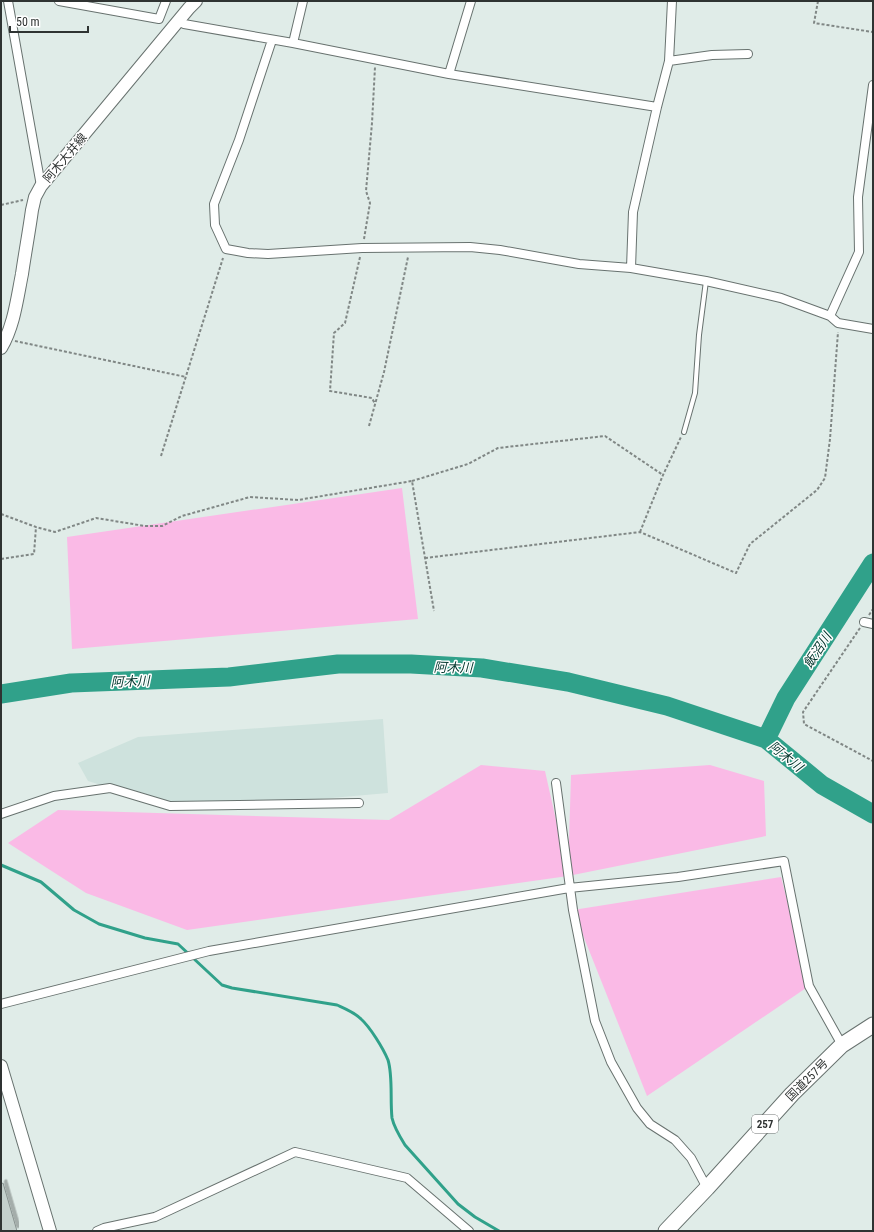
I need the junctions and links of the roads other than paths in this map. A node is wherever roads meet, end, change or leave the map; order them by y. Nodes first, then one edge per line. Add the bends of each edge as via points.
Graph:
1 (8, 1) edge
2 (59, 1) edge
3 (166, 1) edge
4 (196, 1) edge
5 (303, 1) edge
6 (471, 1) edge
7 (672, 1) edge
8 (179, 21) junction
9 (272, 40) junction
10 (293, 43) junction
11 (748, 54) dead end
12 (670, 60) junction
13 (449, 74) junction
14 (873, 84) edge
15 (657, 107) junction
16 (871, 115) edge
17 (41, 186) junction
18 (631, 268) junction
19 (706, 281) junction
20 (830, 316) junction
21 (873, 329) edge
22 (4, 344) edge
23 (684, 432) road end
24 (864, 622) road end
25 (873, 624) edge
26 (556, 783) dead end
27 (359, 804) dead end
28 (1, 814) edge
29 (569, 888) junction
30 (1, 1004) edge
31 (873, 1026) edge
32 (842, 1045) junction
33 (1, 1066) edge
34 (707, 1188) junction
35 (50, 1231) edge
36 (98, 1231) edge
37 (469, 1231) edge
38 (666, 1231) edge

1 - 17 street
2 - 3 street via 159,19
4 - 8 main road, 阿木大井線
5 - 10 street
6 - 13 street
7 - 12 street
8 - 9 street
8 - 17 main road, 阿木大井線
9 - 10 street
9 - 18 street via 239,140 214,204 215,225 226,249 268,254 362,248 470,247 580,264
10 - 13 street
11 - 12 street
12 - 15 street
13 - 15 street
14 - 16 street
15 - 18 street via 633,212
16 - 20 street via 858,197 859,252
17 - 22 main road, 阿木大井線 via 35,197 17,302
18 - 19 street
19 - 20 street via 781,298
19 - 23 lane via 695,393
20 - 21 street via 838,323
24 - 25 street
26 - 29 street
27 - 28 street via 170,806 110,788 54,796
29 - 30 street via 178,957
29 - 32 street via 678,877 784,861 810,986
29 - 34 street via 595,1020 611,1062 637,1108 650,1124 675,1140 691,1158
31 - 32 highway, 国道257号 / 257
32 - 34 highway, 国道257号 / 257 via 792,1094
33 - 35 main road
34 - 38 highway, 国道257号 / 257
36 - 37 street via 155,1217 295,1152 407,1178

